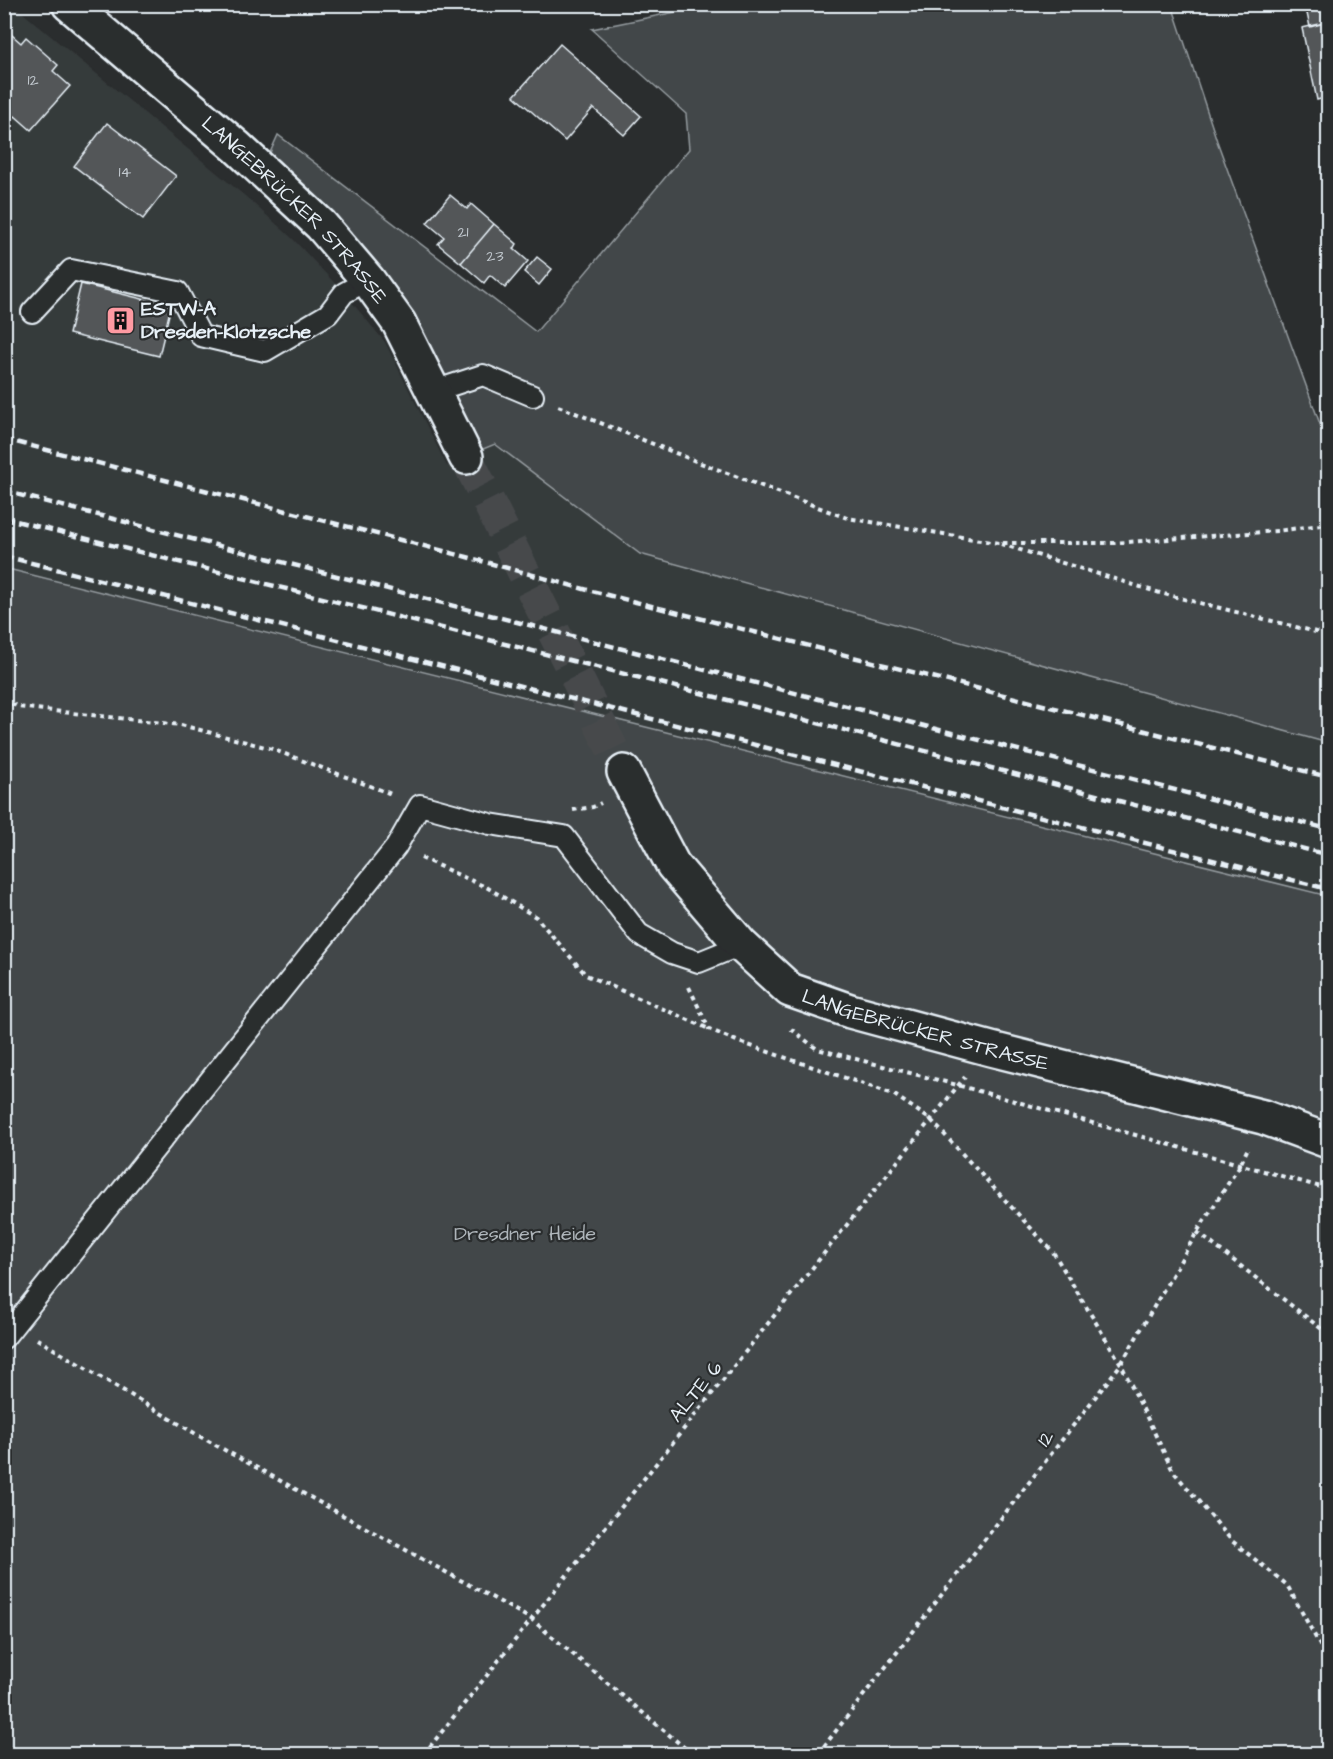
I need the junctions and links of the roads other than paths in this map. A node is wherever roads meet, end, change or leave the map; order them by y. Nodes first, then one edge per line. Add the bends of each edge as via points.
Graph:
1 (69, 4) edge
2 (368, 280) junction
3 (32, 312) dead end
4 (434, 391) junction
5 (533, 396) road end
6 (465, 457) tunnel mouth
7 (624, 772) tunnel mouth
8 (741, 945) junction
9 (1329, 1141) edge
10 (9, 1332) edge

1 - 2 main road, LANGEBRÜCKER STRASSE via 254,163 321,225
2 - 3 lane via 344,293 328,314 264,351 201,336 178,292 71,270
2 - 4 main road, LANGEBRÜCKER STRASSE via 399,323
4 - 5 lane via 483,375
4 - 6 main road, LANGEBRÜCKER STRASSE
7 - 8 main road, LANGEBRÜCKER STRASSE via 673,866
8 - 9 main road, LANGEBRÜCKER STRASSE via 790,990 850,1011 1263,1117
8 - 10 lane via 699,962 672,953 639,934 564,836 490,824 420,805 396,847

